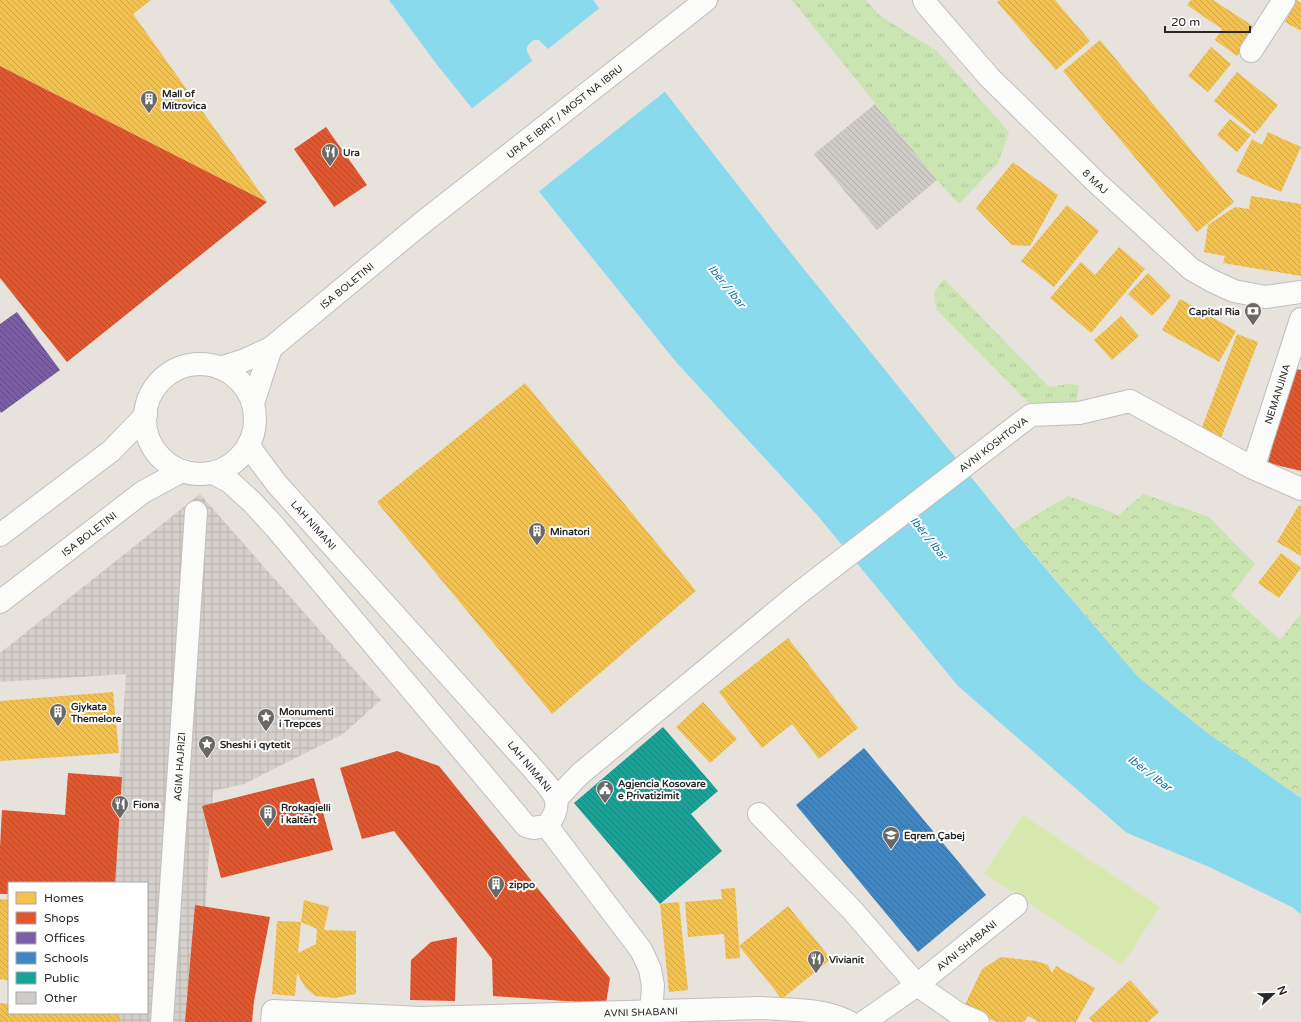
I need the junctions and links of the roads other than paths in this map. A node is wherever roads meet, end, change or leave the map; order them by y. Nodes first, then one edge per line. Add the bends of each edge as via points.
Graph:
1 (706, 0) edge
2 (1284, 0) edge
3 (923, 1) edge
4 (1251, 51) dead end
5 (422, 223) joint
6 (1301, 292) edge
7 (1301, 319) edge
8 (271, 348) junction
9 (220, 368) junction
10 (253, 403) junction
11 (146, 415) junction
12 (249, 444) junction
13 (1253, 468) junction
14 (182, 471) junction
15 (221, 477) junction
16 (1301, 489) edge
17 (196, 512) dead end
18 (0, 535) edge
19 (0, 602) edge
20 (557, 798) junction
21 (759, 814) dead end
22 (547, 826) junction
23 (1016, 905) dead end
24 (917, 985) junction
25 (651, 1011) junction
26 (422, 1020) edge
27 (162, 1022) edge
28 (272, 1022) edge
29 (849, 1022) edge
30 (864, 1022) edge
31 (978, 1022) edge

1 - 5 street, URA E IBRIT / MOST NA IBRU
2 - 4 street
3 - 6 street, 8 MAJ via 989,77 1096,182 1191,269 1234,290 1265,296
5 - 8 street, ISA BOLETINI
7 - 13 street, NEMANJINA
8 - 9 street, ISA BOLETINI
8 - 10 street
9 - 10 street via 234,376 245,388
9 - 11 street via 195,364 171,373 153,391
10 - 12 street via 255,424
11 - 14 street via 149,439 154,450 171,466
11 - 18 street via 111,450
12 - 15 street via 234,463 224,469
12 - 20 street, LAH NIMANI via 276,483
13 - 16 street, AVNI KOSHTOVA
13 - 20 street, AVNI KOSHTOVA via 1130,401 1079,413 1031,415 799,593 580,774
14 - 15 street
14 - 19 street, ISA BOLETINI via 143,492
15 - 22 street via 252,502 275,527 526,826
17 - 27 street, AGIM HAJRIZI
20 - 22 street, LAH NIMANI via 555,816
21 - 24 street via 852,910
22 - 25 street via 641,950 650,969 653,986
23 - 24 street, AVNI SHABANI
24 - 30 street, AVNI SHABANI
24 - 31 street via 959,1014
25 - 26 street, AVNI SHABANI
25 - 29 street, AVNI SHABANI via 768,1008 811,1011
26 - 28 street, AVNI SHABANI via 273,1011

